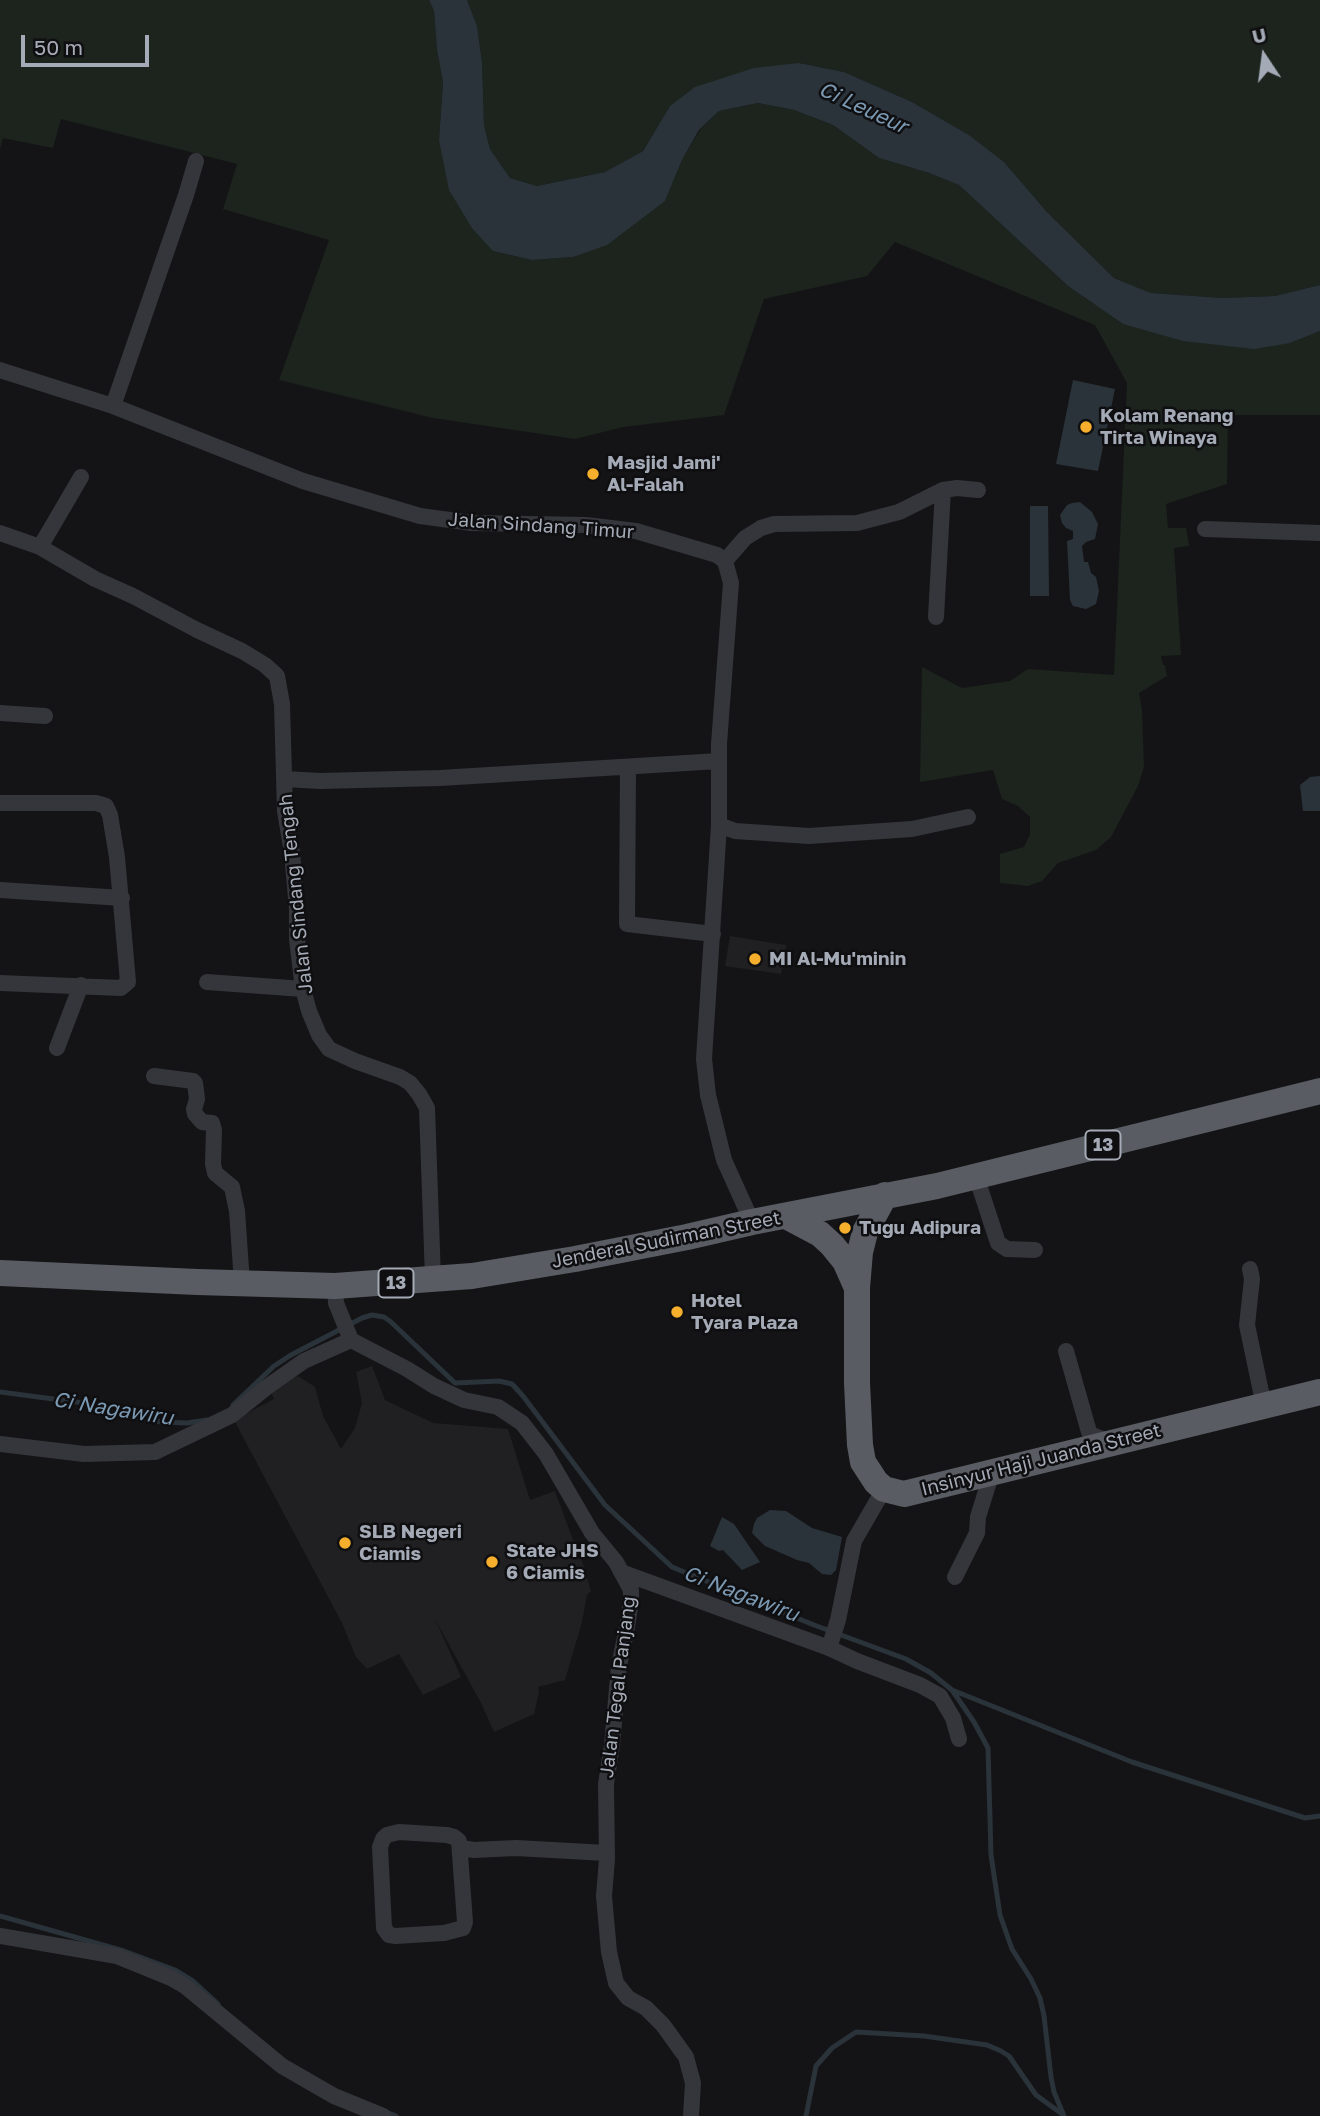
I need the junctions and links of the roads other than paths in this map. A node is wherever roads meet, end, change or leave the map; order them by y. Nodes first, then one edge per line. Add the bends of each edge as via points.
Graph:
1 (196, 162) dead end
2 (0, 370) edge
3 (113, 406) junction
4 (81, 477) dead end
5 (943, 490) junction
6 (978, 490) dead end
7 (1, 529) edge
8 (1205, 529) dead end
9 (1320, 533) edge
10 (40, 547) junction
11 (725, 561) junction
12 (936, 617) dead end
13 (0, 713) edge
14 (46, 716) dead end
15 (719, 761) junction
16 (628, 767) junction
17 (285, 779) junction
18 (0, 803) edge
19 (968, 817) dead end
20 (719, 825) junction
21 (0, 890) edge
22 (122, 898) junction
23 (713, 934) junction
24 (207, 982) dead end
25 (0, 983) edge
26 (81, 985) junction
27 (303, 989) junction
28 (57, 1048) dead end
29 (154, 1076) dead end
30 (1320, 1091) edge
31 (976, 1176) junction
32 (885, 1195) junction
33 (786, 1216) junction
34 (752, 1222) junction
35 (1035, 1250) dead end
36 (1250, 1269) dead end
37 (0, 1273) edge
38 (433, 1279) junction
39 (242, 1283) junction
40 (857, 1287) junction
41 (336, 1295) junction
42 (349, 1334) junction
43 (1066, 1352) dead end
44 (1320, 1392) edge
45 (1264, 1406) junction
46 (0, 1444) edge
47 (1107, 1444) junction
48 (992, 1472) junction
49 (884, 1489) junction
50 (621, 1572) junction
51 (955, 1577) dead end
52 (830, 1645) junction
53 (960, 1739) dead end
54 (461, 1847) junction
55 (606, 1853) junction
56 (0, 1937) edge
57 (383, 2116) edge
58 (691, 2116) edge

1 - 3 street
2 - 3 street, Jalan Sindang Timur
3 - 11 street, Jalan Sindang Timur via 303,481 420,516 636,531
4 - 10 street
5 - 6 street
5 - 11 street via 876,519 761,528
5 - 12 street
7 - 10 street, Jalan Sindang Tengah
8 - 9 street
10 - 17 street, Jalan Sindang Tengah via 242,651 277,676
11 - 15 street via 731,583
13 - 14 street
15 - 16 street, Jalan Sindang Tengah
15 - 20 street
16 - 17 street, Jalan Sindang Tengah via 440,778
16 - 23 street via 627,924
17 - 27 street, Jalan Sindang Tengah
18 - 22 street via 106,806
19 - 20 street via 912,829 809,836 735,831
20 - 23 street
21 - 22 street
22 - 26 street via 128,982 121,988
23 - 34 street via 704,1059 708,1095 724,1160
24 - 27 street
25 - 26 street
26 - 28 street
27 - 38 street, Jalan Sindang Tengah via 319,1035 329,1049 410,1083 427,1108
29 - 39 street via 195,1083 195,1114 202,1122 212,1123 214,1130 215,1173 232,1187
30 - 31 highway, Jenderal Sudirman Street / 13
31 - 32 highway, Jenderal Sudirman Street / 13
31 - 35 street via 998,1243 1007,1249
32 - 33 highway, Jenderal Sudirman Street / 13
32 - 40 highway via 865,1232
33 - 34 highway, Jenderal Sudirman Street / 13
33 - 40 highway via 832,1245
34 - 38 highway, Jenderal Sudirman Street / 13 via 575,1259
36 - 45 street via 1247,1325
37 - 39 highway, Jenderal Sudirman Street / 13
38 - 41 highway, Jenderal Sudirman Street / 13
39 - 41 highway, Jenderal Sudirman Street / 13
40 - 49 highway via 860,1445 868,1472
41 - 42 street
42 - 46 street via 232,1415 155,1452 84,1454
42 - 50 street, Jalan Tegal Panjang via 434,1386 464,1400 498,1407 522,1423
43 - 47 street via 1089,1432
44 - 45 highway, Insinyur Haji Juanda Street
45 - 47 highway, Insinyur Haji Juanda Street
47 - 48 highway, Insinyur Haji Juanda Street
48 - 49 highway, Insinyur Haji Juanda Street via 904,1494
48 - 51 street via 976,1533
49 - 52 street via 854,1541
50 - 52 street
50 - 55 street, Jalan Tegal Panjang via 631,1600 618,1666 606,1784
52 - 53 street via 940,1696
54 - 54 street via 463,1928 389,1935 384,1928 383,1839 399,1832 447,1835
54 - 55 street
55 - 58 street, Jalan Tegal Panjang via 604,1896 617,1983 628,1998 663,2025 686,2057 692,2083
56 - 57 street via 117,1956 171,1978 282,2066 334,2096

